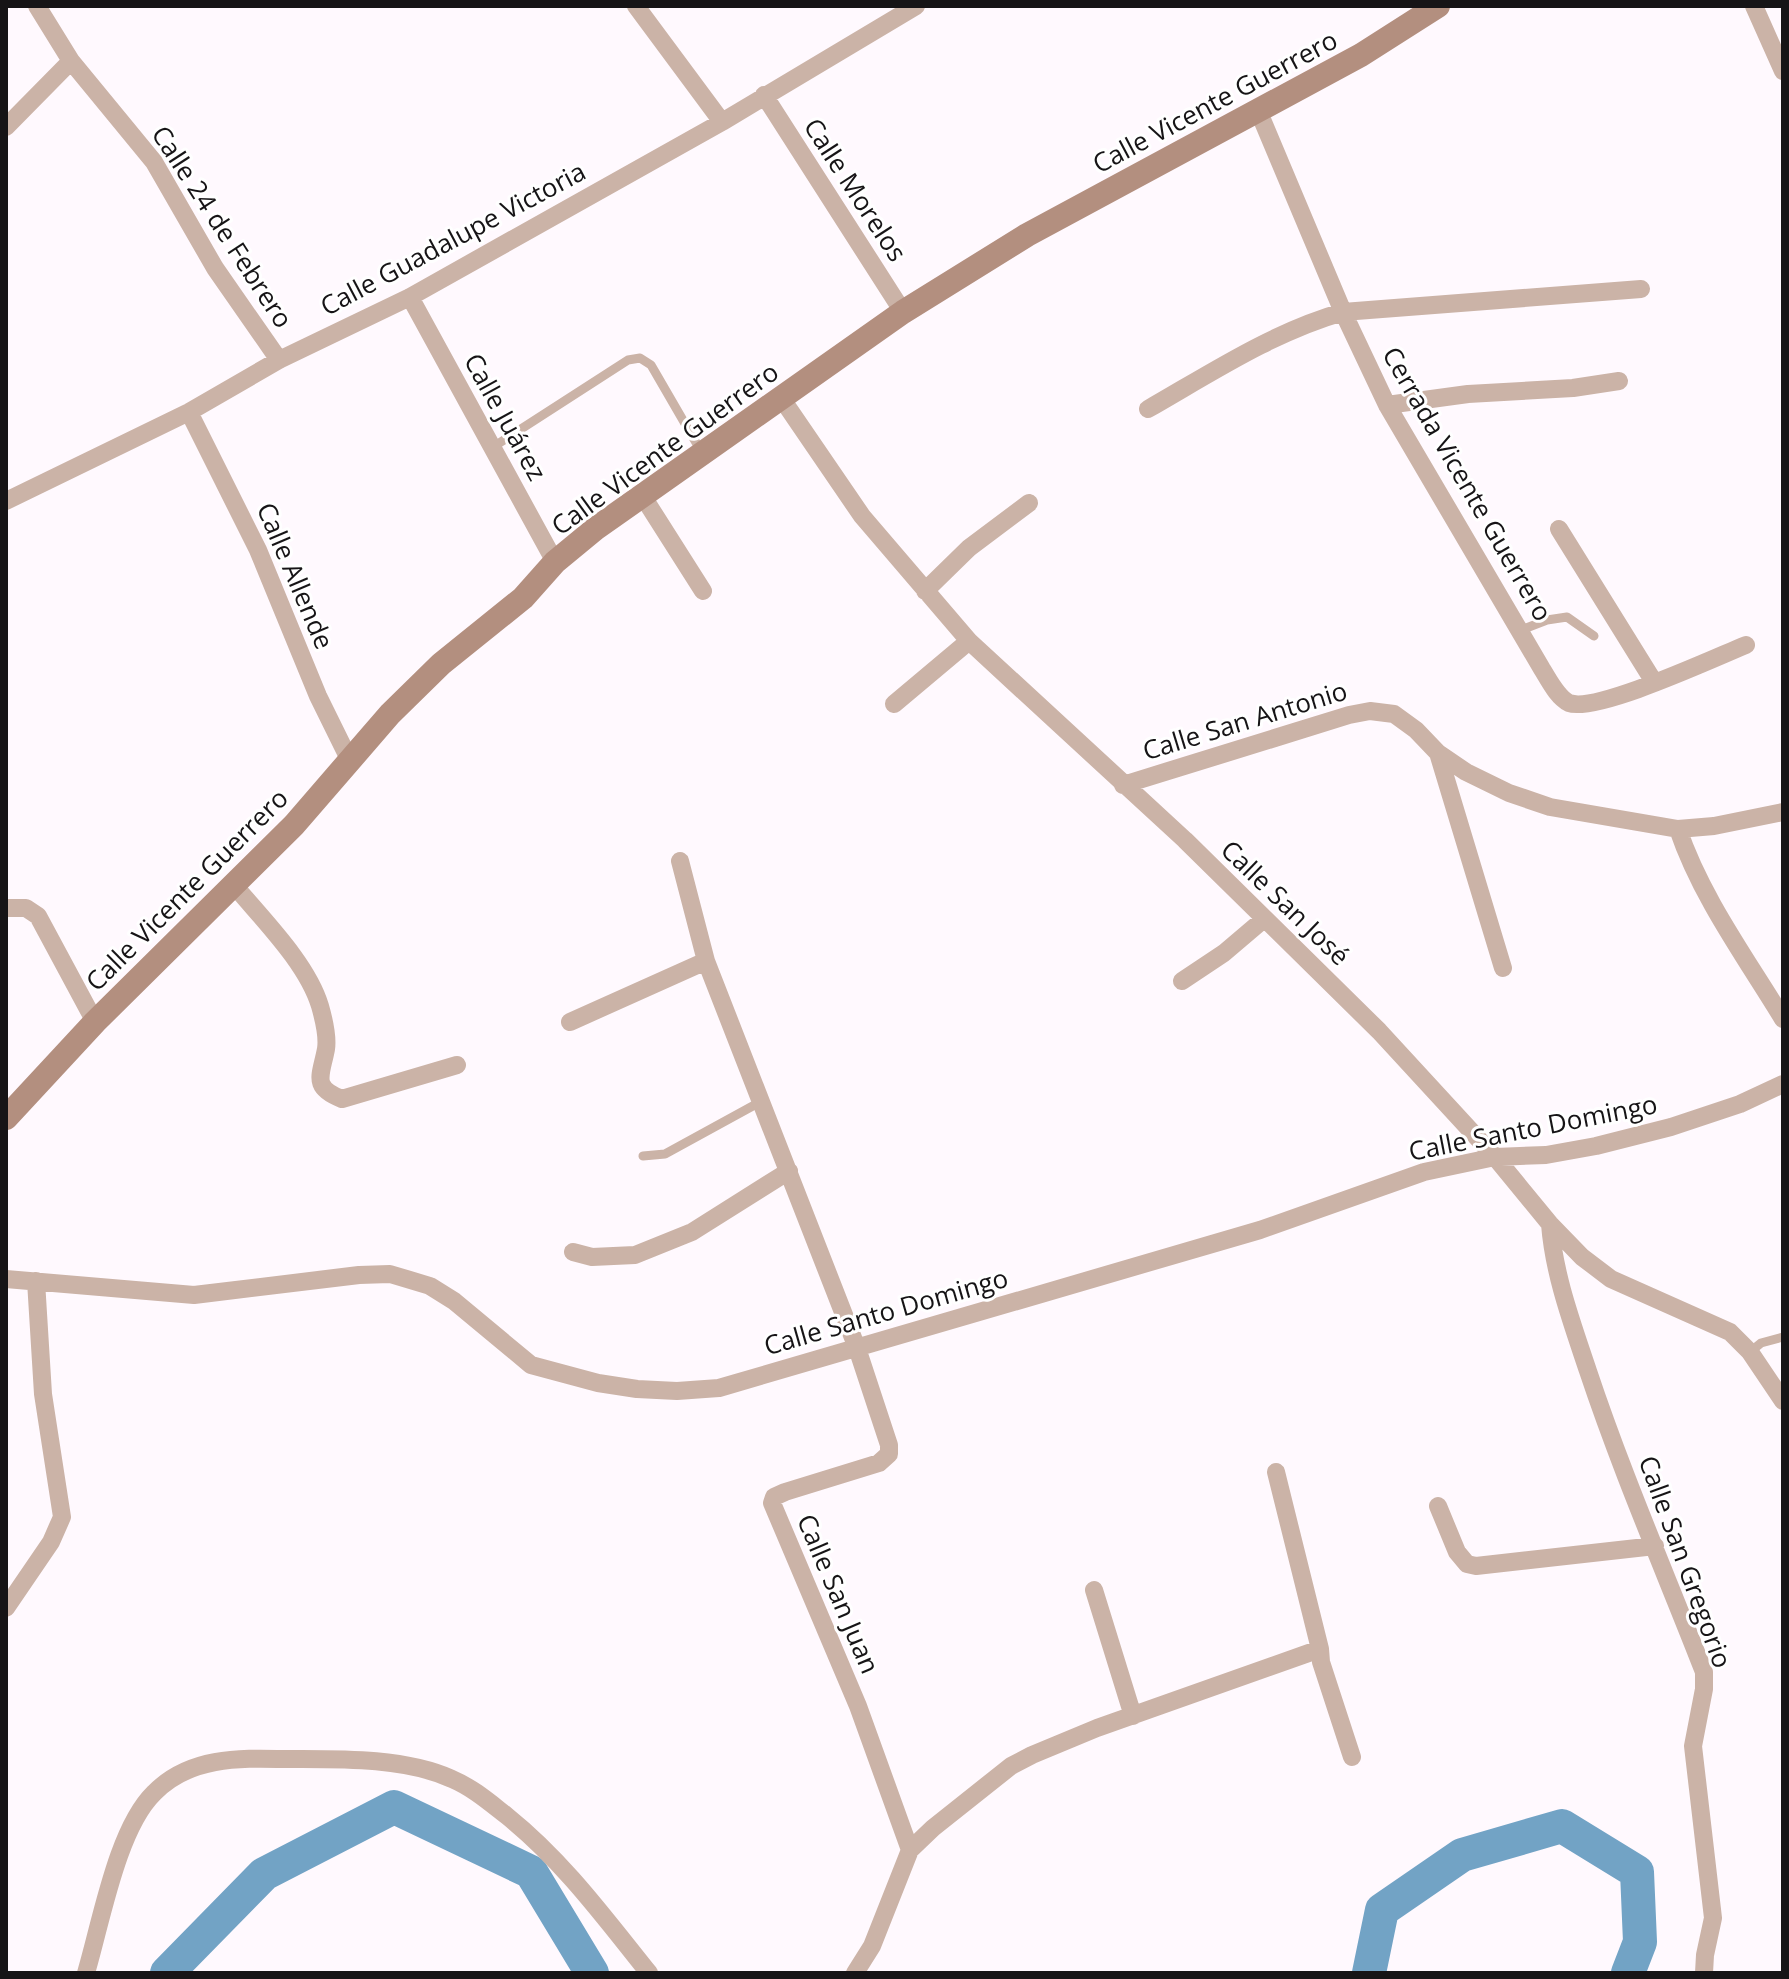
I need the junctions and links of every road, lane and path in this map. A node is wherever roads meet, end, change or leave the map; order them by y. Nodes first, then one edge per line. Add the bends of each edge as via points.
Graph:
1 (37, 6) edge
2 (636, 6) edge
3 (916, 6) edge
4 (1438, 6) edge
5 (1754, 6) edge
6 (71, 61) junction
7 (1783, 71) edge
8 (764, 95) junction
9 (1258, 110) junction
10 (722, 122) junction
11 (6, 127) edge
12 (1641, 289) dead end
13 (410, 297) junction
14 (903, 312) junction
15 (1343, 312) junction
16 (279, 360) junction
17 (1619, 381) dead end
18 (782, 399) junction
19 (1387, 405) junction
20 (1148, 409) dead end
21 (189, 412) junction
22 (493, 447) junction
23 (702, 453) junction
24 (642, 495) junction
25 (6, 501) edge
26 (1029, 503) dead end
27 (1559, 529) dead end
28 (555, 562) junction
29 (703, 591) dead end
30 (925, 591) junction
31 (1521, 630) junction
32 (1594, 636) dead end
33 (969, 641) junction
34 (1746, 645) dead end
35 (1654, 682) junction
36 (894, 704) dead end
37 (1438, 753) junction
38 (350, 761) junction
39 (1123, 785) junction
40 (1783, 812) edge
41 (1678, 829) junction
42 (680, 861) dead end
43 (234, 885) junction
44 (6, 908) edge
45 (1264, 919) junction
46 (706, 961) junction
47 (1503, 968) dead end
48 (1182, 981) dead end
49 (1783, 1019) edge
50 (95, 1022) junction
51 (570, 1022) dead end
52 (457, 1065) dead end
53 (1783, 1084) edge
54 (760, 1102) junction
55 (6, 1118) edge
56 (643, 1156) dead end
57 (1495, 1157) junction
58 (789, 1171) junction
59 (1550, 1224) junction
60 (573, 1252) dead end
61 (6, 1279) edge
62 (36, 1281) junction
63 (1783, 1337) edge
64 (857, 1348) junction
65 (1750, 1352) junction
66 (1783, 1401) edge
67 (1276, 1472) dead end
68 (1438, 1506) dead end
69 (1655, 1546) junction
70 (1094, 1590) dead end
71 (6, 1608) edge
72 (1320, 1649) junction
73 (1133, 1716) junction
74 (1352, 1757) dead end
75 (910, 1850) junction
76 (86, 1973) edge
77 (649, 1973) edge
78 (855, 1973) edge
79 (1704, 1973) edge

1 - 6 street, Calle 24 de Febrero
2 - 10 street
3 - 8 street, Calle Guadalupe Victoria
4 - 9 street, Calle Vicente Guerrero
5 - 7 street
6 - 11 street
6 - 16 street, Calle 24 de Febrero via 154,162 215,268
8 - 10 street, Calle Guadalupe Victoria
8 - 14 street, Calle Morelos
9 - 14 street, Calle Vicente Guerrero via 1027,235
9 - 15 street, Cerrada Vicente Guerrero
10 - 13 street, Calle Guadalupe Victoria
12 - 15 street
13 - 16 street, Calle Guadalupe Victoria
13 - 22 street, Calle Juárez
14 - 18 street, Calle Vicente Guerrero
15 - 19 street, Cerrada Vicente Guerrero
15 - 20 street via 1274,339
16 - 21 street, Calle Guadalupe Victoria
17 - 19 street
18 - 23 street, Calle Vicente Guerrero
18 - 30 street, Calle San José via 862,516
19 - 31 street, Cerrada Vicente Guerrero
21 - 25 street, Calle Guadalupe Victoria
21 - 38 street, Calle Allende via 258,550
22 - 23 lane via 628,360 640,358 651,365
22 - 28 street, Calle Juárez
23 - 24 street, Calle Vicente Guerrero
24 - 28 street, Calle Vicente Guerrero
24 - 29 street
26 - 30 street via 969,548
27 - 35 street
28 - 38 street, Calle Vicente Guerrero via 523,598 441,664
30 - 33 street, Calle San José
31 - 32 lane via 1567,617
31 - 35 street, Cerrada Vicente Guerrero via 1554,688 1573,704 1585,705
33 - 36 street
33 - 39 street, Calle San José
34 - 35 street, Cerrada Vicente Guerrero
37 - 39 street, Calle San Antonio via 1404,720 1370,711
37 - 41 street, Calle San Antonio via 1509,793 1550,807
37 - 47 street
38 - 43 street, Calle Vicente Guerrero
39 - 45 street, Calle San José
40 - 41 street, Calle San Antonio
41 - 49 street via 1687,857
42 - 46 street, Calle San Juan
43 - 50 street, Calle Vicente Guerrero
43 - 52 street via 310,981 326,1033 322,1088 342,1099
44 - 50 street via 26,908 38,916
45 - 48 street
45 - 57 street, Calle San José via 1379,1031
46 - 51 street
46 - 54 street, Calle San Juan
50 - 55 street, Calle Vicente Guerrero
53 - 57 street, Calle Santo Domingo via 1671,1127 1546,1155
54 - 56 lane via 665,1154
54 - 58 street, Calle San Juan
57 - 59 street, Calle San José
57 - 64 street, Calle Santo Domingo via 1424,1172 1246,1234
58 - 60 street via 692,1232 635,1255 592,1257
58 - 64 street, Calle San Juan
59 - 65 street, Calle San José via 1600,1272 1730,1332
59 - 69 street, Calle San Gregorio via 1564,1301 1607,1429
61 - 62 street, Calle Santo Domingo
62 - 64 street, Calle Santo Domingo via 194,1295 390,1274 430,1286 454,1301 531,1365 637,1389 719,1388
62 - 71 street via 43,1394 62,1517
63 - 65 lane
64 - 75 street, Calle San Juan via 889,1454 872,1466 779,1494 772,1503 858,1706
65 - 66 street, Calle San José
67 - 72 street
68 - 69 street via 1457,1552 1476,1566
69 - 79 street, Calle San Gregorio via 1704,1672 1693,1746 1713,1918
70 - 73 street
72 - 73 street
72 - 74 street
73 - 75 street via 1011,1766
75 - 78 street via 872,1946
76 - 77 street via 124,1843 137,1816 175,1776 228,1758 395,1764 450,1778 478,1792 541,1843

